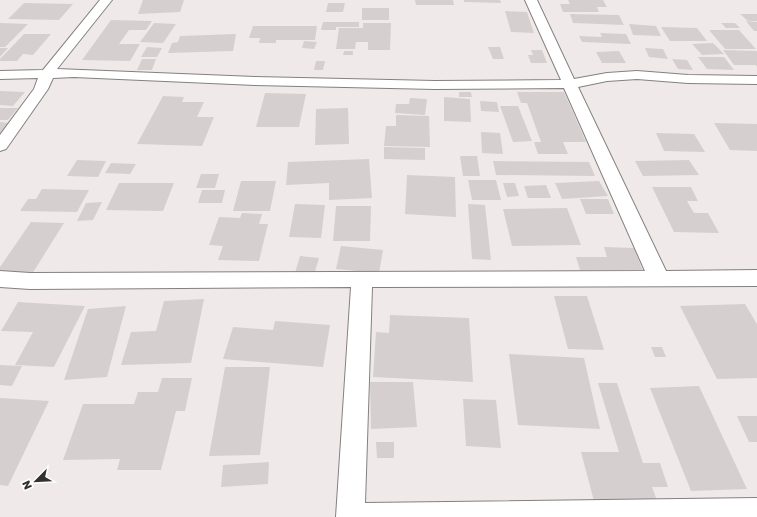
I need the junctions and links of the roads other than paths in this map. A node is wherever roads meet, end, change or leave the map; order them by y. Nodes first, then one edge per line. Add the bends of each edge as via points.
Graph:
1 (106, 0) edge
2 (531, 0) edge
3 (47, 74) junction
4 (0, 75) edge
5 (757, 80) edge
6 (571, 84) junction
7 (0, 146) edge
8 (659, 278) junction
9 (757, 278) edge
10 (0, 279) edge
11 (362, 279) junction
12 (757, 512) edge
13 (350, 517) edge
14 (357, 517) edge

1 - 3 street
2 - 6 street
3 - 4 street
3 - 6 street via 435,85
3 - 7 street via 41,89
5 - 6 street via 637,75 607,77
6 - 8 street
8 - 9 street
8 - 11 street
10 - 11 street
11 - 13 street
12 - 14 street

